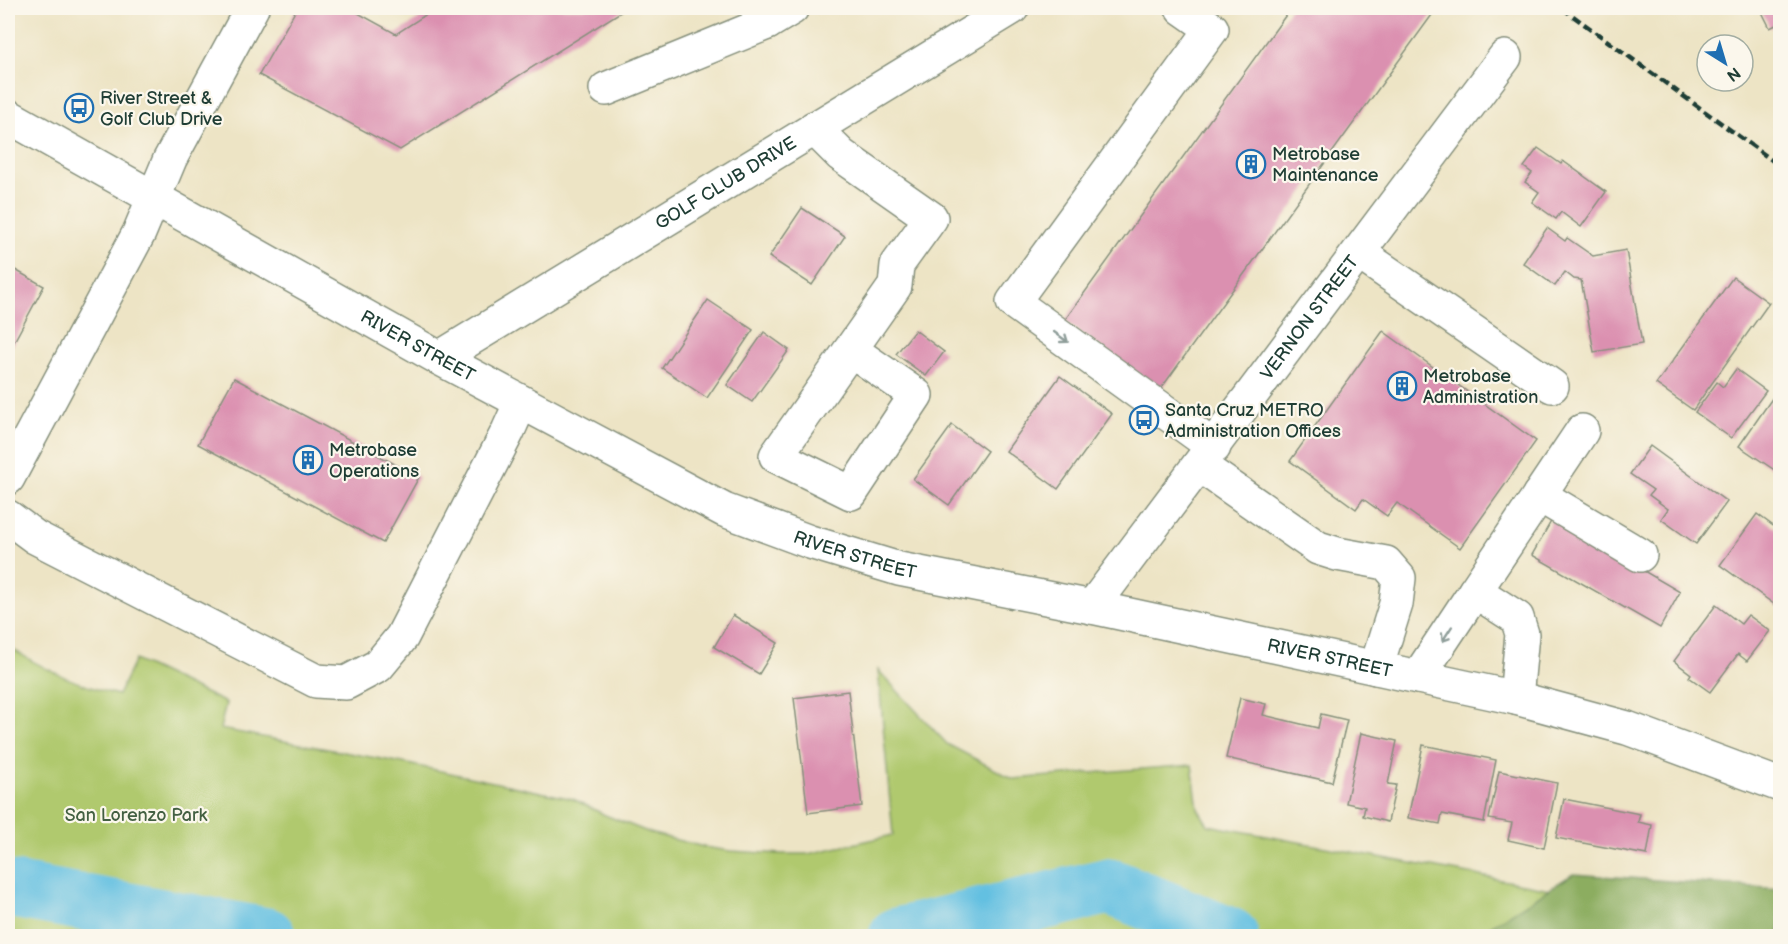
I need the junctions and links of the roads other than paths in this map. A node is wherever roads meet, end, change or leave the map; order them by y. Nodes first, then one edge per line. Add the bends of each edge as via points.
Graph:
1 (252, 8) edge
2 (1012, 8) edge
3 (1182, 8) edge
4 (772, 13) edge
5 (1505, 57) dead end
6 (606, 89) dead end
7 (8, 116) edge
8 (814, 128) junction
9 (154, 198) junction
10 (1359, 253) junction
11 (851, 350) dead end
12 (439, 358) junction
13 (1551, 386) dead end
14 (521, 402) junction
15 (1582, 431) dead end
16 (1207, 456) junction
17 (8, 478) edge
18 (1539, 495) junction
19 (8, 517) edge
20 (1640, 555) dead end
21 (1475, 591) junction
22 (1092, 607) junction
23 (1376, 668) junction
24 (1418, 677) junction
25 (1516, 698) junction
26 (1780, 785) edge

1 - 9 main road via 170,159
2 - 8 main road, GOLF CLUB DRIVE
3 -> 16 main road via 1212,29 1013,302
4 - 6 main road
5 - 10 main road, VERNON STREET
7 - 9 main road, RIVER STREET
8 - 11 main road via 841,155 931,218 897,265 895,286
8 - 12 main road, GOLF CLUB DRIVE
9 - 12 main road, RIVER STREET
9 - 17 main road
10 - 13 main road
10 - 16 main road, VERNON STREET
12 - 14 main road, RIVER STREET
14 - 19 main road via 402,637 378,666 346,683 316,681 35,537
14 - 22 main road, RIVER STREET via 724,510 810,542 899,569
15 - 18 main road
16 - 22 main road, VERNON STREET
16 - 23 main road via 1318,548 1386,563 1399,578 1396,603
18 - 20 main road
18 - 21 main road
21 -> 24 main road
21 - 25 main road via 1517,618 1522,634
22 - 23 main road, RIVER STREET
23 - 24 main road, RIVER STREET
24 - 25 main road, RIVER STREET
25 - 26 main road, RIVER STREET via 1627,728

